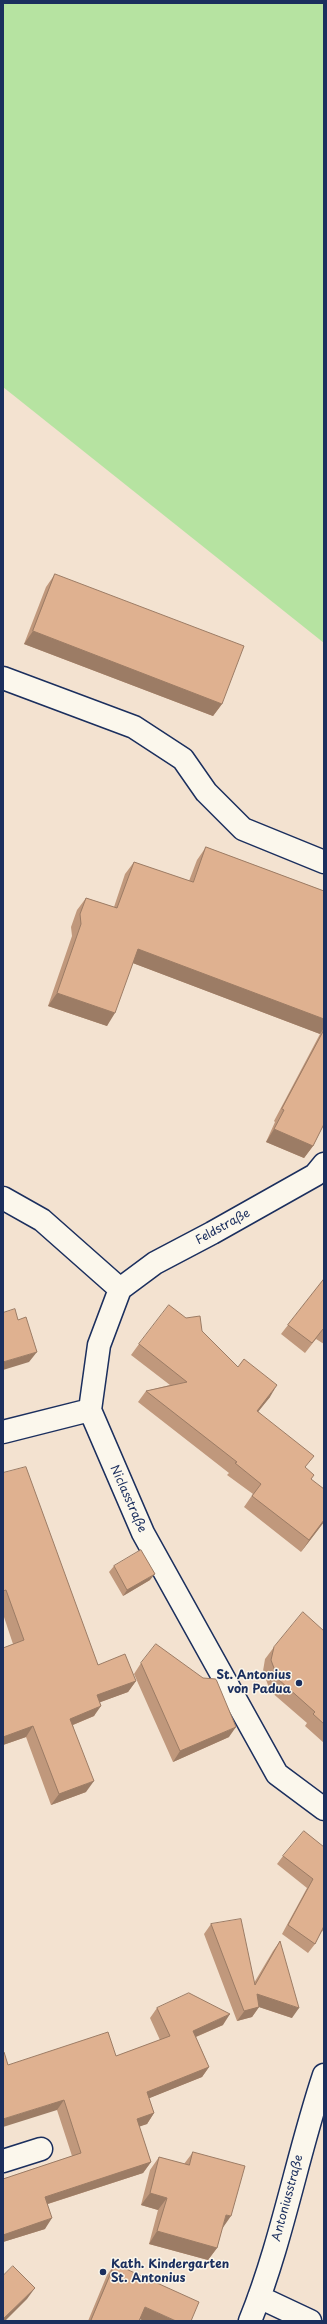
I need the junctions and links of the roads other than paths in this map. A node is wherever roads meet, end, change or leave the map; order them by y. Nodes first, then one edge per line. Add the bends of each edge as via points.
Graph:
1 (3, 678) edge
2 (324, 862) edge
3 (324, 1164) edge
4 (3, 1198) edge
5 (120, 1289) junction
6 (90, 1410) junction
7 (3, 1432) edge
8 (324, 1809) edge
9 (324, 2075) edge
10 (41, 2149) dead end
11 (3, 2161) edge
12 (259, 2297) junction
13 (250, 2321) edge
14 (310, 2321) edge

1 - 2 street via 134,727 183,759 206,792 244,829
3 - 5 street, Feldstraße via 315,1175 155,1263
4 - 5 street via 42,1220
5 - 6 street via 99,1345
6 - 7 street
6 - 8 street, Niclasstraße via 143,1534 277,1774
9 - 12 street, Antoniusstraße via 307,2125 288,2203
10 - 11 street
12 - 13 street, Antoniusstraße
12 - 14 street

